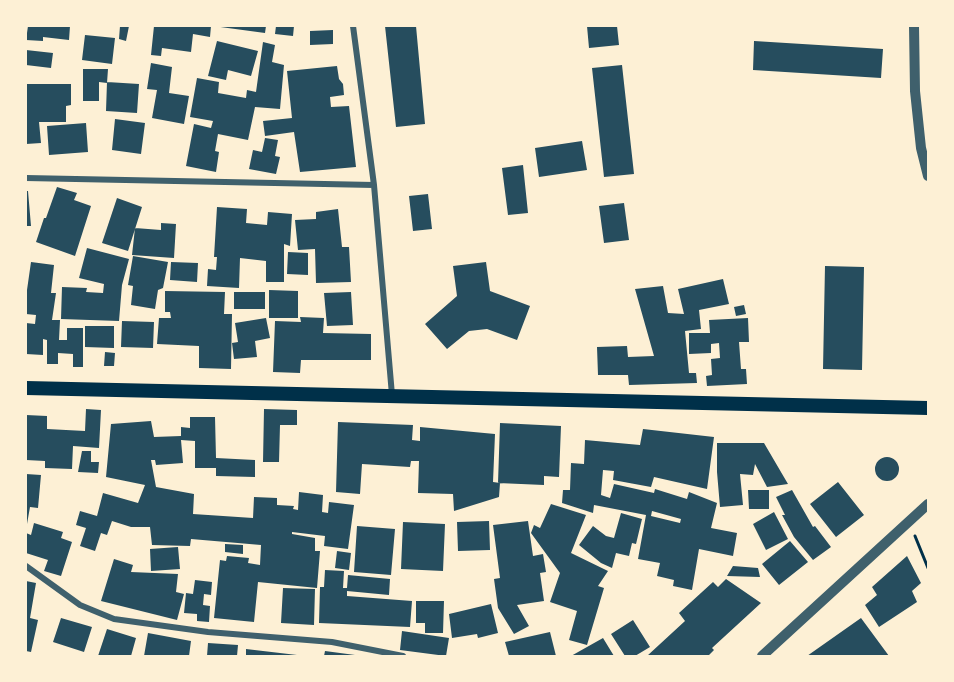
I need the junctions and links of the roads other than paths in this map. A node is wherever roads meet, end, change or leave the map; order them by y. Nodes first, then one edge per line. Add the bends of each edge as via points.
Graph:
1 (353, 26) edge
2 (914, 26) edge
3 (928, 176) edge
4 (26, 178) edge
5 (374, 185) junction
6 (26, 388) edge
7 (392, 395) junction
8 (913, 408) junction
9 (928, 408) edge
10 (928, 415) edge
11 (928, 504) edge
12 (26, 566) edge
13 (403, 657) edge
14 (762, 657) edge

1 - 5 street
2 - 3 street via 915,91
4 - 5 street
5 - 7 street
6 - 7 main road
7 - 8 main road
8 - 9 main road
8 - 10 main road
11 - 14 street
12 - 13 street via 80,605 114,619 208,632 332,642

